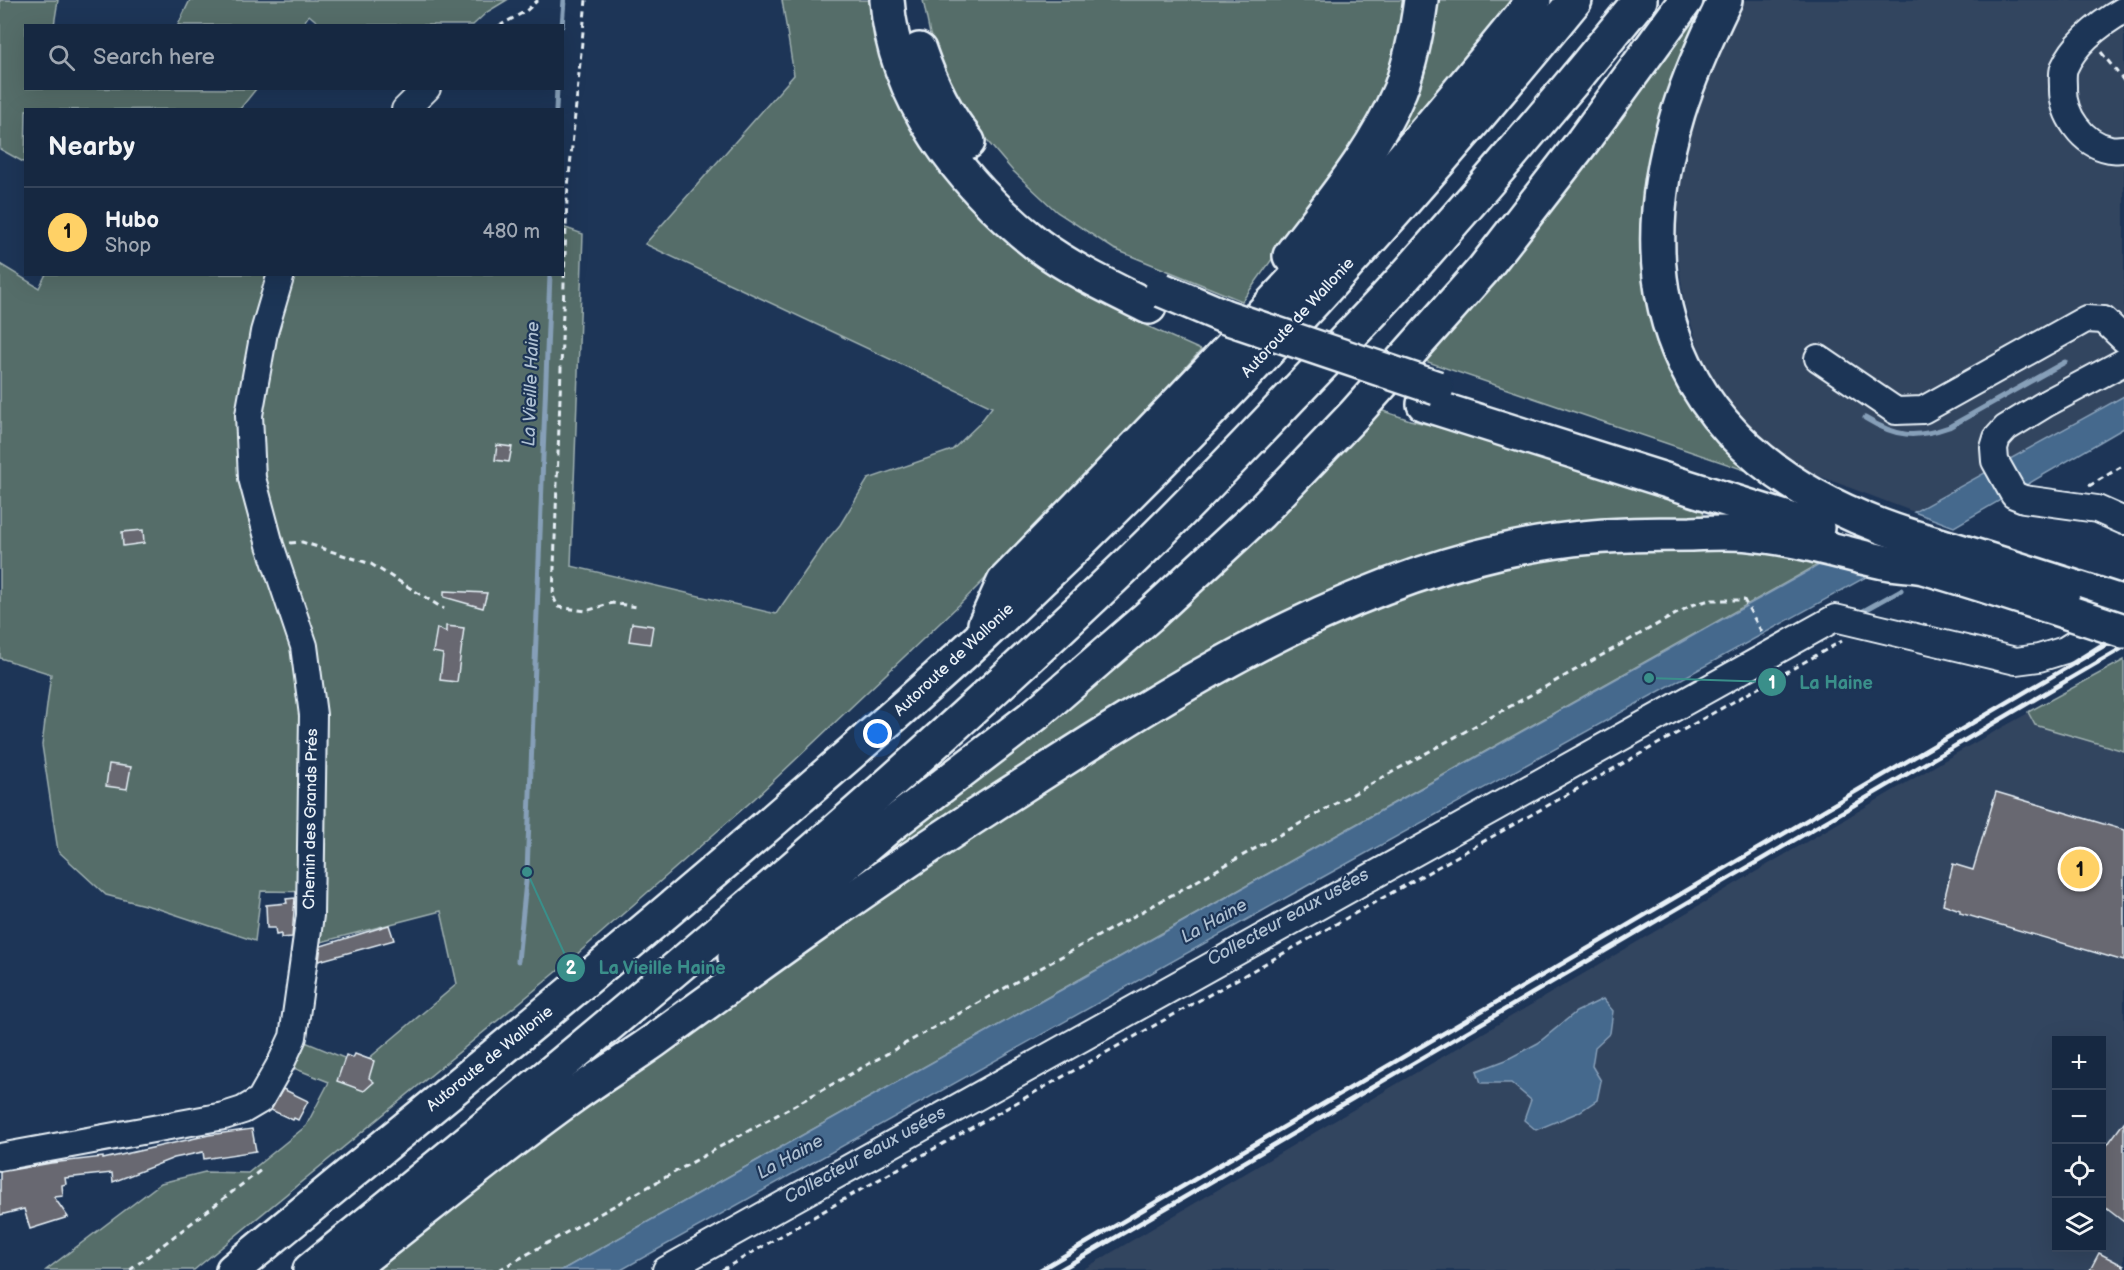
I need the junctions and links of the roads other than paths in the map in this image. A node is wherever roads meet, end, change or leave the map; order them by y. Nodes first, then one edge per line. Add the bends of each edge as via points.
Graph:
1 (887, 0) edge
2 (908, 0) edge
3 (1421, 0) edge
4 (1534, 0) edge
5 (1575, 0) edge
6 (1640, 0) edge
7 (1686, 0) edge
8 (1725, 0) edge
9 (2123, 13) edge
10 (425, 90) edge
11 (407, 108) edge
12 (2124, 149) edge
13 (280, 276) edge
14 (1156, 299) junction
15 (2124, 339) edge
16 (1818, 358) dead end
17 (2124, 362) edge
18 (1431, 396) junction
19 (1134, 449) junction
20 (2124, 521) edge
21 (1878, 525) junction
22 (1917, 565) junction
23 (2117, 604) edge
24 (2124, 631) edge
25 (978, 639) junction
26 (572, 1097) junction
27 (0, 1157) edge
28 (233, 1270) edge
29 (310, 1270) edge
30 (348, 1270) edge
31 (666, 1270) edge

1 - 14 highway via 897,57 918,106 974,184 1040,246 1101,282
2 - 14 highway via 911,27 928,76 958,131 1035,214 1130,276
3 - 19 highway via 1416,36 1400,89 1380,131 1352,175
4 - 19 highway via 1336,233
5 - 25 highway, Autoroute de Wallonie via 1359,254 1209,413
6 - 29 highway via 1398,284 1132,560 922,754 706,945
7 - 26 highway via 1483,270 1259,514 1036,714 891,825 632,1041
8 - 21 highway via 1690,75 1667,158 1658,246 1668,322 1690,377 1734,434 1783,477
9 - 12 street via 2106,20 2079,45 2064,69 2062,96 2068,117 2088,140 2109,149
10 - 11 street
13 - 27 street, Chemin des Grands Prés via 264,332 249,415 252,478 304,646 312,715 310,915 293,1036 260,1100 243,1110
14 - 18 highway, bridge via 1226,317
15 - 16 street via 2104,320 2086,319 1923,410 1896,411
17 - 20 street via 2006,428 1994,448 1995,461 2014,495 2097,509
18 - 21 highway via 1848,521
18 - 22 highway via 1901,555
19 - 25 highway via 1004,582
21 - 23 highway
22 - 24 highway, bridge
22 - 26 highway via 1888,563 1828,547 1750,534 1640,534 1525,546 1398,581 1252,648 1105,732 914,855
23 - 31 street via 2065,650 2016,661 1835,618
25 - 28 highway, Autoroute de Wallonie via 654,925
26 - 30 highway

